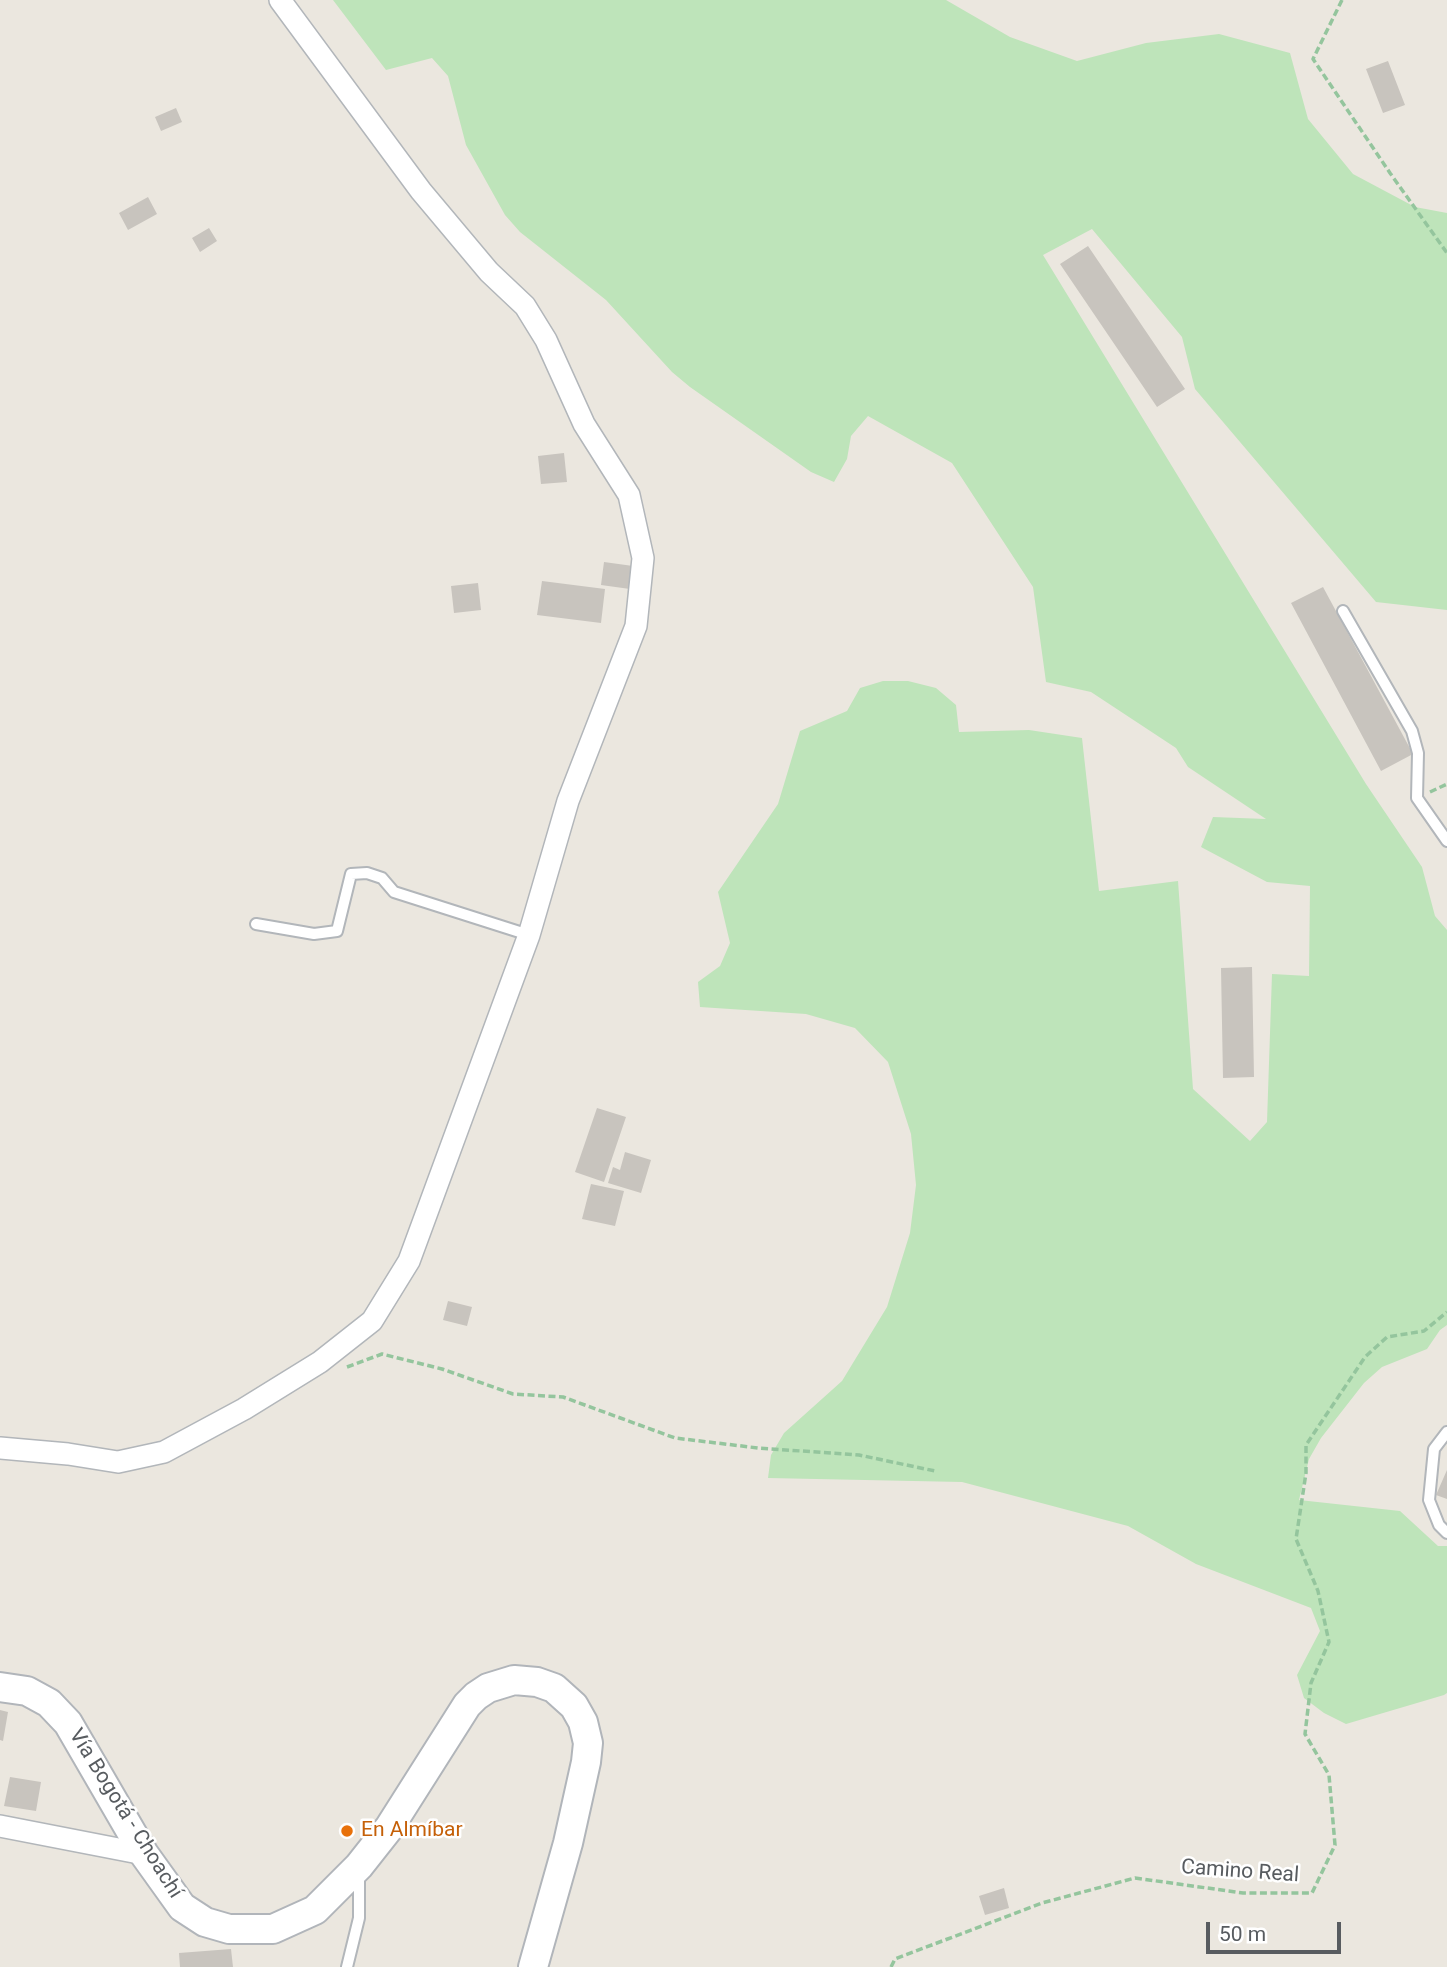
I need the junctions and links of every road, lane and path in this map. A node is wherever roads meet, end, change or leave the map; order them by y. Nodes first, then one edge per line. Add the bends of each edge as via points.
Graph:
1 (280, 0) edge
2 (1342, 0) edge
3 (1447, 253) edge
4 (1343, 611) dead end
5 (1447, 841) edge
6 (256, 924) dead end
7 (529, 935) junction
8 (1447, 1312) edge
9 (343, 1368) dead end
10 (1447, 1432) edge
11 (0, 1448) edge
12 (935, 1471) dead end
13 (1447, 1533) edge
14 (0, 1687) edge
15 (0, 1826) edge
16 (144, 1854) junction
17 (359, 1866) junction
18 (348, 1967) edge
19 (533, 1967) edge
20 (891, 1967) edge

1 - 7 street via 421,191 489,272 525,306 546,340 584,424 629,495 643,558 636,626 568,802
2 - 3 path via 1313,59
4 - 5 lane via 1412,731 1418,753 1417,798
6 - 7 lane via 314,934 337,931 351,874 367,873 382,878 394,892
7 - 11 street via 409,1261 372,1321 320,1362 164,1452 118,1462
8 - 20 path, Camino Real via 1424,1331 1387,1337 1365,1357 1307,1445 1296,1539 1318,1591 1329,1642 1311,1683 1304,1734 1329,1775 1335,1845 1312,1893 1243,1893 1136,1878 1042,1903 895,1959
9 - 12 path via 382,1354 513,1394 562,1397 674,1438 859,1455
10 - 13 lane via 1434,1449 1429,1480 1429,1500
14 - 16 main road, Vía Bogotá - Choachí via 27,1691 49,1703 68,1723
15 - 16 street
16 - 17 main road, Vía Bogotá - Choachí via 182,1907 205,1922 229,1929 273,1929 315,1910
17 - 18 lane via 359,1918
17 - 19 main road, Vía Bogotá - Choachí via 476,1696 514,1680 554,1688 574,1706 588,1742 568,1843

